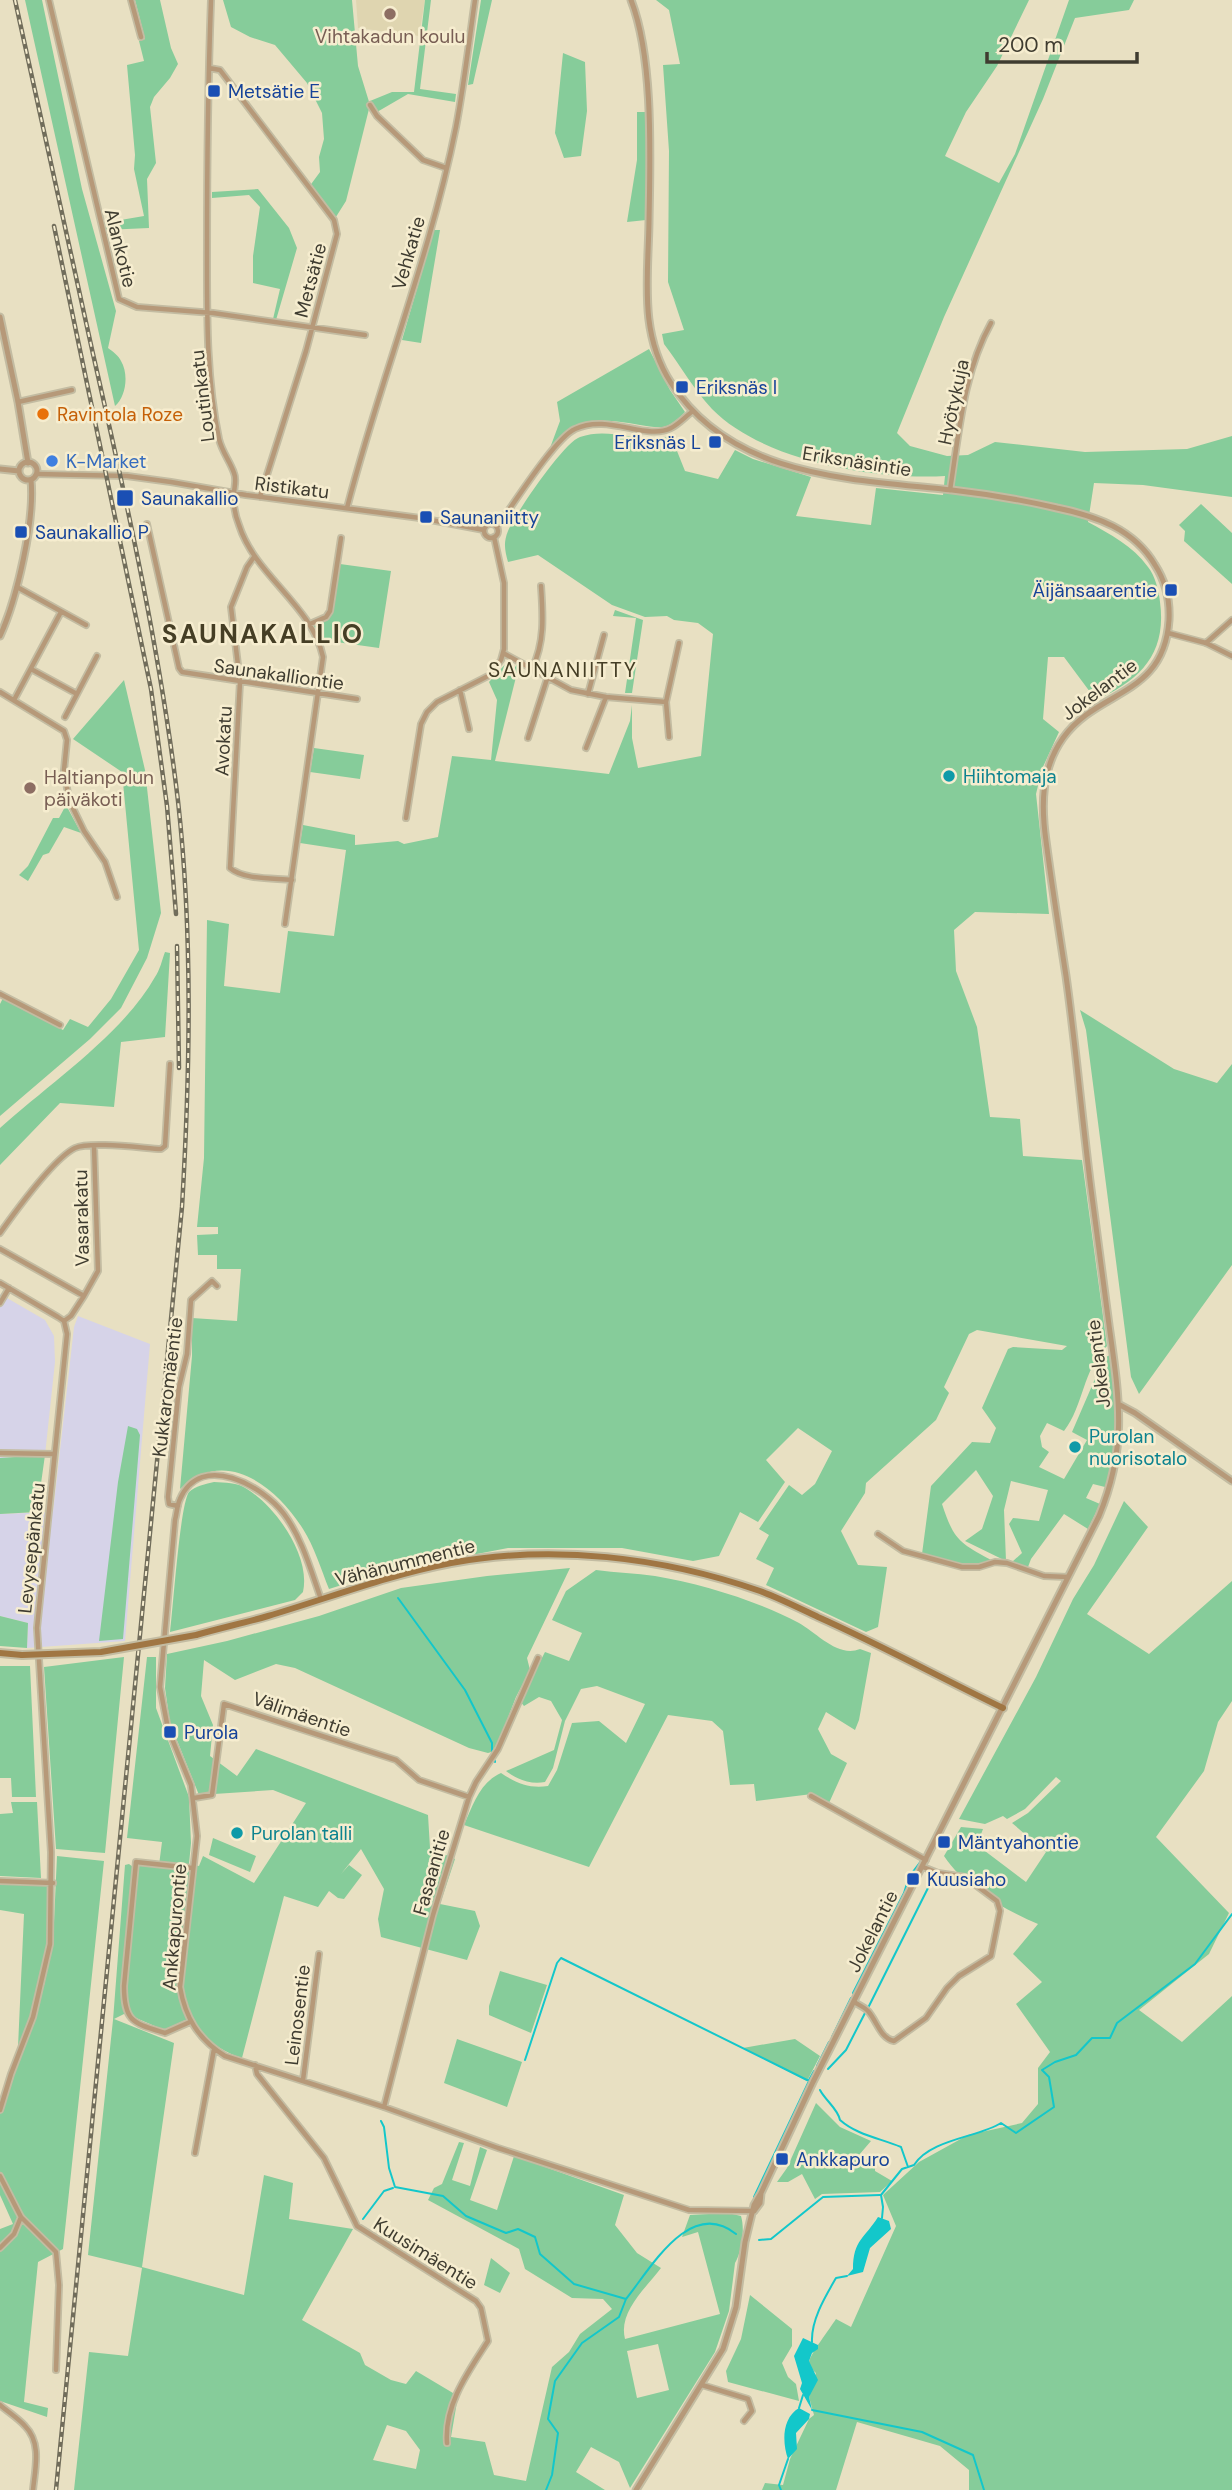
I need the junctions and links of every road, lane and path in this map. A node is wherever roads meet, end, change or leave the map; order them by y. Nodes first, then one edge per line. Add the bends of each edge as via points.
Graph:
1 (48, 0) edge
2 (131, 0) edge
3 (211, 0) edge
4 (475, 0) edge
5 (631, 0) edge
6 (141, 37) dead end
7 (209, 68) junction
8 (370, 105) dead end
9 (446, 168) junction
10 (208, 313) junction
11 (0, 317) edge
12 (991, 323) dead end
13 (312, 327) junction
14 (365, 335) dead end
15 (72, 390) dead end
16 (18, 402) junction
17 (693, 411) junction
18 (28, 463) junction
19 (0, 468) edge
20 (19, 471) junction
21 (37, 474) junction
22 (31, 480) junction
23 (950, 490) junction
24 (234, 493) junction
25 (260, 497) junction
26 (347, 508) junction
27 (147, 524) dead end
28 (497, 527) junction
29 (484, 530) junction
30 (494, 537) junction
31 (341, 538) dead end
32 (254, 557) junction
33 (541, 586) dead end
34 (17, 587) junction
35 (61, 612) junction
36 (1232, 620) edge
37 (310, 624) junction
38 (86, 625) dead end
39 (1168, 633) junction
40 (604, 635) dead end
41 (0, 636) edge
42 (679, 643) dead end
43 (1206, 643) junction
44 (503, 653) junction
45 (97, 656) dead end
46 (1232, 656) edge
47 (31, 669) junction
48 (532, 669) junction
49 (547, 678) junction
50 (240, 681) junction
51 (460, 690) junction
52 (0, 692) edge
53 (77, 694) junction
54 (319, 694) junction
55 (588, 694) junction
56 (606, 697) junction
57 (357, 699) dead end
58 (13, 700) junction
59 (666, 702) junction
60 (65, 717) dead end
61 (469, 729) dead end
62 (668, 737) dead end
63 (528, 738) dead end
64 (586, 748) dead end
65 (406, 818) dead end
66 (292, 880) junction
67 (117, 897) dead end
68 (285, 924) dead end
69 (0, 994) edge
70 (60, 1025) dead end
71 (170, 1064) dead end
72 (94, 1146) junction
73 (0, 1233) edge
74 (0, 1249) edge
75 (0, 1283) edge
76 (217, 1286) dead end
77 (9, 1288) junction
78 (84, 1296) junction
79 (0, 1303) edge
80 (64, 1321) junction
81 (1120, 1405) junction
82 (0, 1453) edge
83 (54, 1454) junction
84 (1232, 1481) edge
85 (178, 1506) junction
86 (878, 1534) dead end
87 (1068, 1577) junction
88 (321, 1599) junction
89 (0, 1653) edge
90 (538, 1658) dead end
91 (1003, 1708) junction
92 (811, 1796) dead end
93 (469, 1797) junction
94 (194, 1798) junction
95 (925, 1864) junction
96 (192, 1868) junction
97 (0, 1881) edge
98 (52, 1882) junction
99 (319, 1954) dead end
100 (854, 2002) junction
101 (190, 2022) junction
102 (214, 2049) junction
103 (255, 2065) junction
104 (303, 2080) junction
105 (384, 2107) junction
106 (0, 2110) edge
107 (195, 2154) dead end
108 (0, 2176) edge
109 (754, 2211) junction
110 (21, 2217) junction
111 (0, 2248) edge
112 (56, 2370) dead end
113 (702, 2385) junction
114 (0, 2404) edge
115 (744, 2421) dead end
116 (447, 2443) dead end
117 (33, 2490) edge
118 (636, 2490) edge

1 - 10 street, Alankotie via 117,296 137,307
2 - 6 street
3 - 7 street, Loutinkatu
4 - 9 street, Vehkatie
5 - 17 street, Eriksnäsintie via 643,39 648,109 649,332 672,386
7 - 10 street, Loutinkatu
7 - 13 street, Metsätie via 220,70 334,220 337,234
8 - 9 street via 423,160
9 - 26 street, Vehkatie
10 - 13 street, Alankotie
10 - 24 street, Loutinkatu via 219,437 234,471
11 - 16 street
12 - 23 street, Hyötykuja via 965,396
13 - 14 street, Alankotie
13 - 25 street, Metsätie
15 - 16 street
16 - 18 street
17 - 23 street, Eriksnäsintie via 722,437 761,457 820,474
17 - 28 street via 660,431 607,423 575,429 555,446
18 - 20 street
18 - 21 street
19 - 20 street
20 - 22 street
21 - 22 street
21 - 24 street, Ristikatu via 127,476
22 - 34 street
23 - 39 street, Eriksnäsintie via 1069,510 1116,526 1153,560 1162,576 1169,608
24 - 25 street, Ristikatu
24 - 32 street, Loutinkatu via 239,526
25 - 26 street, Ristikatu
26 - 29 street, Ristikatu
27 - 50 street, Saunakalliontie via 179,668 186,674
28 - 29 street via 489,524
28 - 30 street
29 - 30 street via 486,536
30 - 44 street via 504,583
31 - 37 street via 330,611
32 - 37 street, Loutinkatu
32 - 50 street, Avokatu via 231,607
33 - 48 street via 543,632
34 - 35 street
34 - 41 street
35 - 38 street
35 - 47 street
36 - 43 street
37 - 54 street, Loutinkatu via 323,657
39 - 43 street
39 - 81 street, Jokelantie via 1148,674 1076,722 1061,740 1043,793 1043,823
40 - 55 street
42 - 59 street
43 - 46 street
44 - 48 street
44 - 51 street via 490,675
45 - 53 street
47 - 53 street
47 - 58 street
48 - 49 street
49 - 55 street
49 - 63 street
50 - 54 street, Saunakalliontie
50 - 66 street, Avokatu via 230,868
51 - 61 street
51 - 65 street via 437,702 421,724
52 - 58 street
53 - 60 street
54 - 57 street, Saunakalliontie
54 - 66 street, Loutinkatu
55 - 56 street
56 - 59 street
56 - 64 street
58 - 67 street via 64,731 69,800 105,862
59 - 62 street
66 - 68 street, Loutinkatu
69 - 70 street
71 - 72 street via 165,1146
72 - 73 street via 76,1147 60,1159
72 - 78 street, Vasarakatu via 99,1264
74 - 78 street
75 - 77 street
76 - 85 street, Kukkaromäentie via 212,1281 191,1300 167,1497 169,1504
77 - 79 street
77 - 80 street
78 - 80 street, Vasarakatu
80 - 83 street, Levysepänkatu via 67,1334
81 - 84 street
81 - 87 street, Jokelantie via 1111,1487
82 - 83 street
83 - 98 street, Levysepänkatu via 37,1628
85 - 88 street via 186,1489 212,1475 243,1481 260,1490 273,1500 296,1534
85 - 94 street, Ankkapurontie via 160,1687 168,1729
86 - 87 street via 903,1551 962,1567 1007,1563 1044,1576
87 - 91 street, Jokelantie
88 - 89 main road, Vähänummentie, bridge via 196,1634 101,1652
88 - 91 main road, Vähänummentie via 400,1575 497,1556 547,1553 636,1561 761,1591
90 - 93 street, Fasaanitie via 499,1749
91 - 95 street, Jokelantie
92 - 95 street
93 - 94 street, Välimäentie via 419,1780 396,1760 225,1704 212,1795
93 - 105 street, Fasaanitie
94 - 96 street, Ankkapurontie via 197,1836
95 - 100 street, Jokelantie
95 - 100 street via 938,1873 965,1877 997,1901 1000,1911 991,1956 959,1976 926,2018 894,2041
96 - 101 street, Ankkapurontie via 180,1987
96 - 101 street via 136,1862 124,1994 127,2015 150,2028 165,2033
97 - 98 street
98 - 106 street, Levysepänkatu via 43,1984
99 - 104 street, Leinosentie
100 - 109 street, Jokelantie
101 - 102 street, Ankkapurontie
102 - 103 street, Ankkapurontie
102 - 107 street
103 - 104 street, Ankkapurontie
103 - 116 street, Kuusimäentie via 257,2074 324,2158 357,2226 481,2308 488,2341 454,2399
104 - 105 street, Ankkapurontie
105 - 109 street, Ankkapurontie via 689,2210
108 - 110 street
109 - 113 street, Jokelantie via 731,2328
110 - 111 street via 15,2234
110 - 112 street via 56,2252
113 - 115 street via 748,2399 752,2412
113 - 118 street, Jokelantie
114 - 117 street via 33,2438

